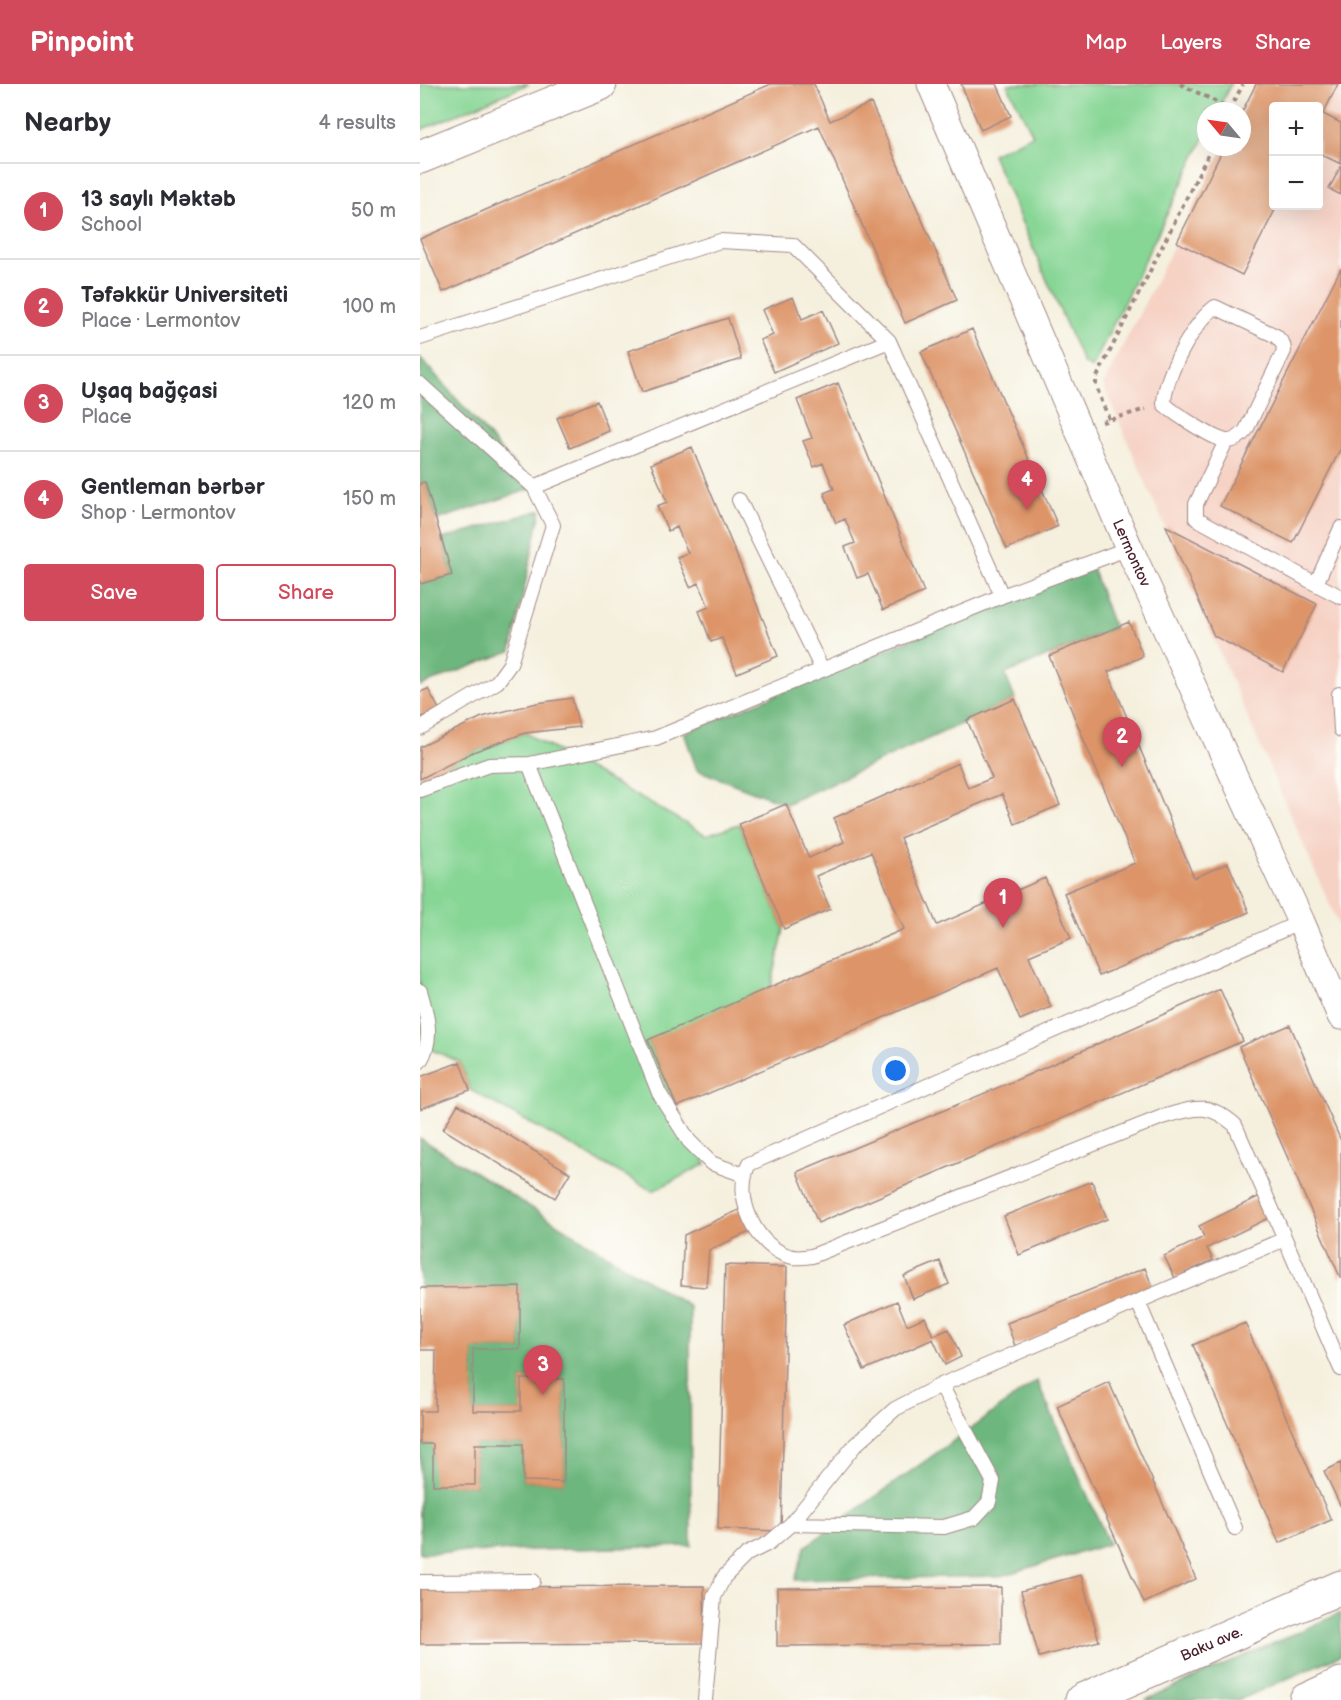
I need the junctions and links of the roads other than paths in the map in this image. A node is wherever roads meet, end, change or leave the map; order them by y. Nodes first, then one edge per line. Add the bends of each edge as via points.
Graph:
1 (600, 84) edge
2 (931, 84) edge
3 (420, 157) edge
4 (420, 338) edge
5 (889, 341) junction
6 (420, 384) edge
7 (1226, 441) junction
8 (534, 487) junction
9 (739, 500) dead end
10 (1341, 528) edge
11 (1129, 548) junction
12 (1316, 584) junction
13 (1002, 596) junction
14 (1341, 597) edge
15 (822, 669) junction
16 (1339, 694) dead end
17 (420, 728) edge
18 (1341, 730) edge
19 (529, 764) junction
20 (420, 790) edge
21 (1301, 922) junction
22 (1334, 981) edge
23 (420, 991) edge
24 (1341, 1016) edge
25 (420, 1061) edge
26 (744, 1175) junction
27 (1285, 1239) junction
28 (1138, 1302) junction
29 (1341, 1369) edge
30 (941, 1385) junction
31 (791, 1524) junction
32 (1234, 1528) dead end
33 (533, 1581) dead end
34 (420, 1582) edge
35 (1341, 1587) edge
36 (1341, 1684) edge
37 (705, 1700) edge
38 (1082, 1700) edge
39 (1306, 1700) edge

1 - 3 street
2 - 11 street, Lermontov
4 - 5 lane via 720,241 793,245
5 - 8 lane
5 - 13 lane
6 - 8 lane
7 - 7 lane via 1176,415 1164,404 1164,388 1201,318 1215,307 1276,336 1284,351 1246,430 1236,439
7 - 12 lane via 1196,504 1196,518
8 - 17 lane via 554,525 510,664 497,682
9 - 15 lane
10 - 12 lane
11 - 13 lane
11 - 21 street, Lermontov
12 - 14 lane
13 - 15 lane
15 - 19 lane via 656,738
16 - 18 lane
19 - 20 lane via 489,765
19 - 26 lane via 659,1093 689,1142 711,1163
21 - 22 street, Lermontov
21 - 26 lane via 749,1164
22 - 24 street, Lermontov
23 - 25 lane via 429,1042
26 - 27 lane via 741,1189 745,1207 757,1231 771,1246 793,1257 812,1256 1196,1107 1220,1112 1235,1125
27 - 28 lane
27 - 29 lane
28 - 30 lane
28 - 32 lane
30 - 31 lane via 895,1409 863,1438
30 - 31 lane via 993,1481 989,1502 974,1518 944,1527
31 - 37 lane via 769,1543 747,1554 724,1577 714,1597
33 - 34 lane
35 - 38 street, Baku ave.
36 - 39 street

